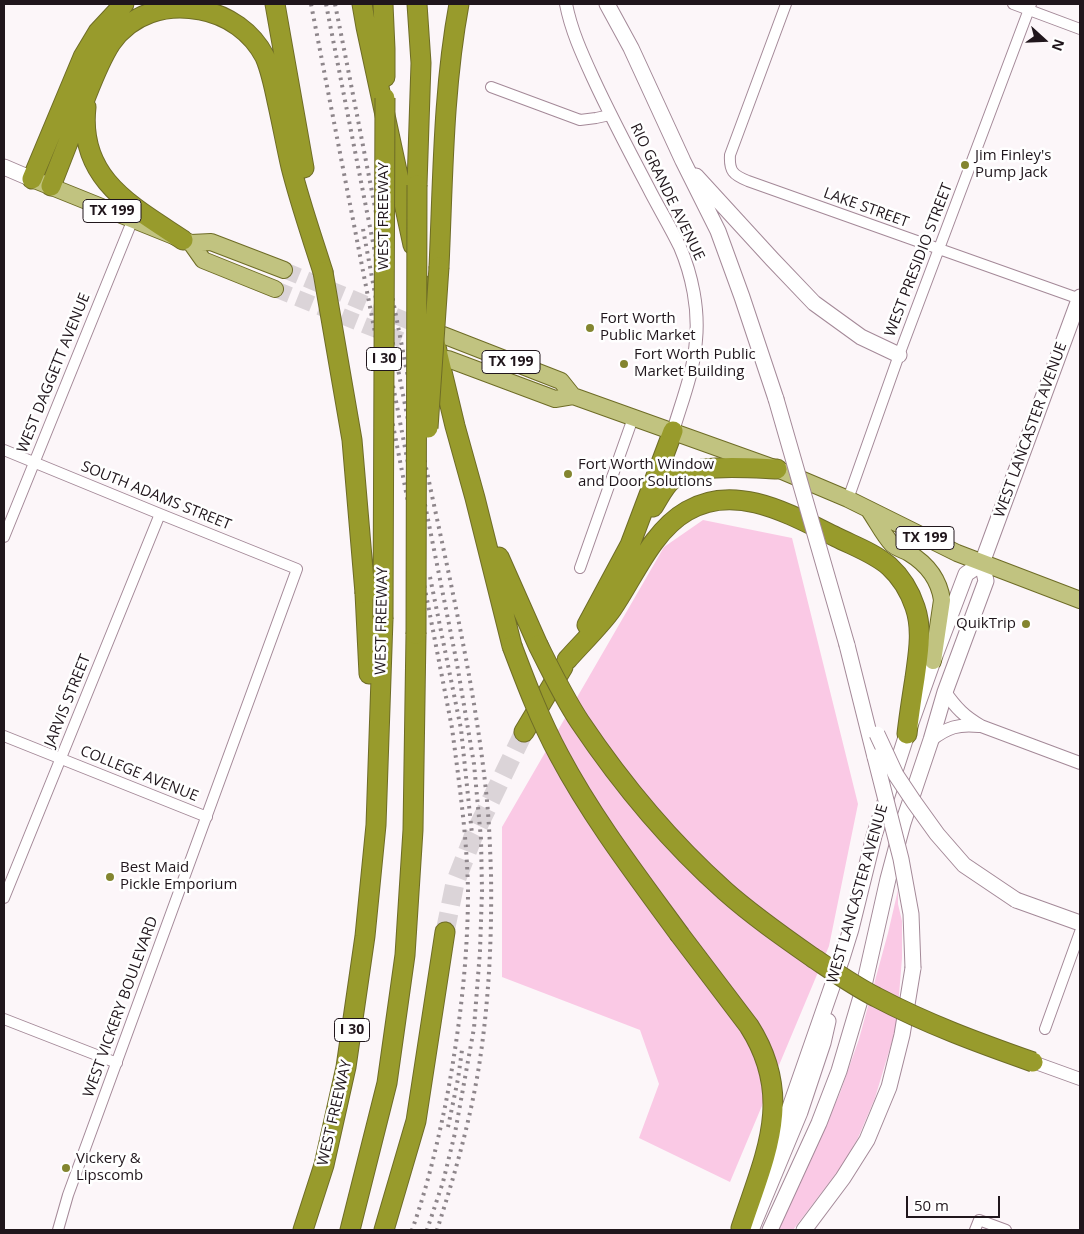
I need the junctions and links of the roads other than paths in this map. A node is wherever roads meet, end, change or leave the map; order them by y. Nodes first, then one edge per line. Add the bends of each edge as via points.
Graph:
1 (124, 4) edge
2 (275, 4) edge
3 (362, 4) edge
4 (383, 4) edge
5 (417, 4) edge
6 (458, 4) edge
7 (566, 4) edge
8 (607, 4) edge
9 (786, 4) edge
10 (1013, 4) edge
11 (1030, 7) edge
12 (1080, 29) edge
13 (491, 87) dead end
14 (89, 89) junction
15 (610, 115) junction
16 (683, 161) junction
17 (4, 167) edge
18 (32, 179) junction
19 (51, 186) junction
20 (133, 220) junction
21 (187, 242) junction
22 (939, 249) junction
23 (284, 270) tunnel mouth
24 (323, 272) junction
25 (275, 289) tunnel mouth
26 (1080, 299) edge
27 (443, 335) tunnel mouth
28 (900, 355) junction
29 (448, 358) dead end
30 (573, 396) junction
31 (634, 418) junction
32 (673, 431) junction
33 (4, 450) edge
34 (34, 462) junction
35 (777, 469) junction
36 (475, 498) junction
37 (848, 499) junction
38 (870, 510) junction
39 (160, 514) junction
40 (4, 537) edge
41 (630, 544) junction
42 (982, 563) junction
43 (580, 568) dead end
44 (297, 569) joint
45 (1080, 600) edge
46 (416, 634) junction
47 (567, 660) junction
48 (933, 661) junction
49 (859, 690) junction
50 (945, 692) junction
51 (982, 726) junction
52 (524, 732) tunnel mouth
53 (907, 734) junction
54 (4, 736) edge
55 (931, 740) junction
56 (60, 759) junction
57 (1080, 763) edge
58 (207, 817) junction
59 (376, 824) junction
60 (4, 898) edge
61 (1080, 923) edge
62 (445, 932) tunnel mouth
63 (1080, 932) edge
64 (4, 1019) edge
65 (1045, 1029) dead end
66 (1034, 1062) joint
67 (117, 1063) junction
68 (1080, 1079) edge
69 (977, 1225) edge
70 (744, 1229) edge
71 (58, 1230) edge
72 (303, 1230) edge
73 (350, 1230) edge
74 (384, 1230) edge
75 (770, 1230) edge
76 (804, 1230) edge
77 (1006, 1230) edge

1 - 18 highway via 98,32 83,57
2 - 24 highway
3 - 36 highway via 426,306
4 - 59 highway, WEST FREEWAY / I 30, bridge via 382,619
5 - 46 highway, I 30, bridge via 420,63
6 - 46 highway, bridge via 448,88
7 - 15 street, RIO GRANDE AVENUE via 584,59
8 - 16 main road
9 - 22 street, LAKE STREET via 730,155 729,164 734,174 748,182
10 - 11 street
11 - 12 street
11 - 22 street, WEST PRESIDIO STREET
13 - 15 street via 580,120
14 - 19 highway
14 - 21 highway via 85,125 94,162 100,172 127,201
14 - 24 highway via 111,44 139,17 157,10 185,7 220,15 240,27 265,58 292,168
15 - 32 street, RIO GRANDE AVENUE via 679,246 692,287 695,351
16 - 28 main road via 814,303 861,337
16 - 49 main road, bridge via 718,231 776,399
17 - 18 main road
18 - 19 main road, TX 199
19 - 20 main road, TX 199
20 - 21 main road, TX 199
20 - 34 street, WEST DAGGETT AVENUE
21 - 23 main road, TX 199 via 210,242
21 - 25 main road, TX 199 via 203,260
22 - 26 street, LAKE STREET
22 - 28 street, WEST PRESIDIO STREET
24 - 59 highway, bridge via 352,440 366,593
26 - 42 main road, WEST LANCASTER AVENUE
27 - 30 main road, TX 199 via 561,381
28 - 37 street, WEST PRESIDIO STREET
29 - 30 main road, TX 199 via 555,399
30 - 31 main road, TX 199
31 - 32 main road, TX 199
31 - 43 street
32 - 35 main road, TX 199
32 - 41 highway
33 - 34 street, SOUTH ADAMS STREET
34 - 39 street, SOUTH ADAMS STREET
34 - 40 street, WEST DAGGETT AVENUE
35 - 37 main road, TX 199
35 - 41 highway via 703,469 677,476 666,486
36 - 66 highway, bridge via 538,646 579,720 622,780 682,850 767,926 875,997 962,1037
36 - 70 highway, bridge via 512,646 545,728 614,845 753,1033 764,1055 772,1091 771,1132
37 - 38 main road, TX 199
38 - 42 main road, TX 199
38 - 48 main road via 892,545 921,561 938,584 942,600
39 - 44 street, SOUTH ADAMS STREET
39 - 56 street, JARVIS STREET
41 - 47 highway
42 - 45 main road, TX 199
42 - 48 main road, WEST LANCASTER AVENUE via 966,574
42 - 50 main road, WEST LANCASTER AVENUE via 986,581
44 - 58 street, WEST VICKERY BOULEVARD
46 - 73 highway, I 30 via 413,830 405,955 382,1107
47 - 52 highway
47 - 53 highway via 611,610 655,540 671,522 709,502 752,502 792,516 871,554 890,567 905,585 919,620 919,649
48 - 53 main road, WEST LANCASTER AVENUE
49 - 61 main road, bridge via 896,774 937,834 964,865 1016,900
49 - 76 main road, bridge via 910,905 913,968 889,1087 867,1140
50 - 51 street via 968,719
50 - 55 main road, WEST LANCASTER AVENUE
51 - 55 street via 954,726
51 - 57 street
53 - 70 main road, WEST LANCASTER AVENUE via 874,836 842,958 782,1133
54 - 56 street, COLLEGE AVENUE
55 - 75 main road, WEST LANCASTER AVENUE via 903,823 864,990 839,1071 819,1124
56 - 58 street, COLLEGE AVENUE
56 - 60 street, JARVIS STREET
58 - 67 street, WEST VICKERY BOULEVARD
59 - 72 highway, WEST FREEWAY / I 30 via 365,936 346,1067 324,1165
62 - 74 highway via 416,1121
63 - 65 street
64 - 67 street
66 - 68 street
67 - 71 street, WEST VICKERY BOULEVARD
69 - 77 street

